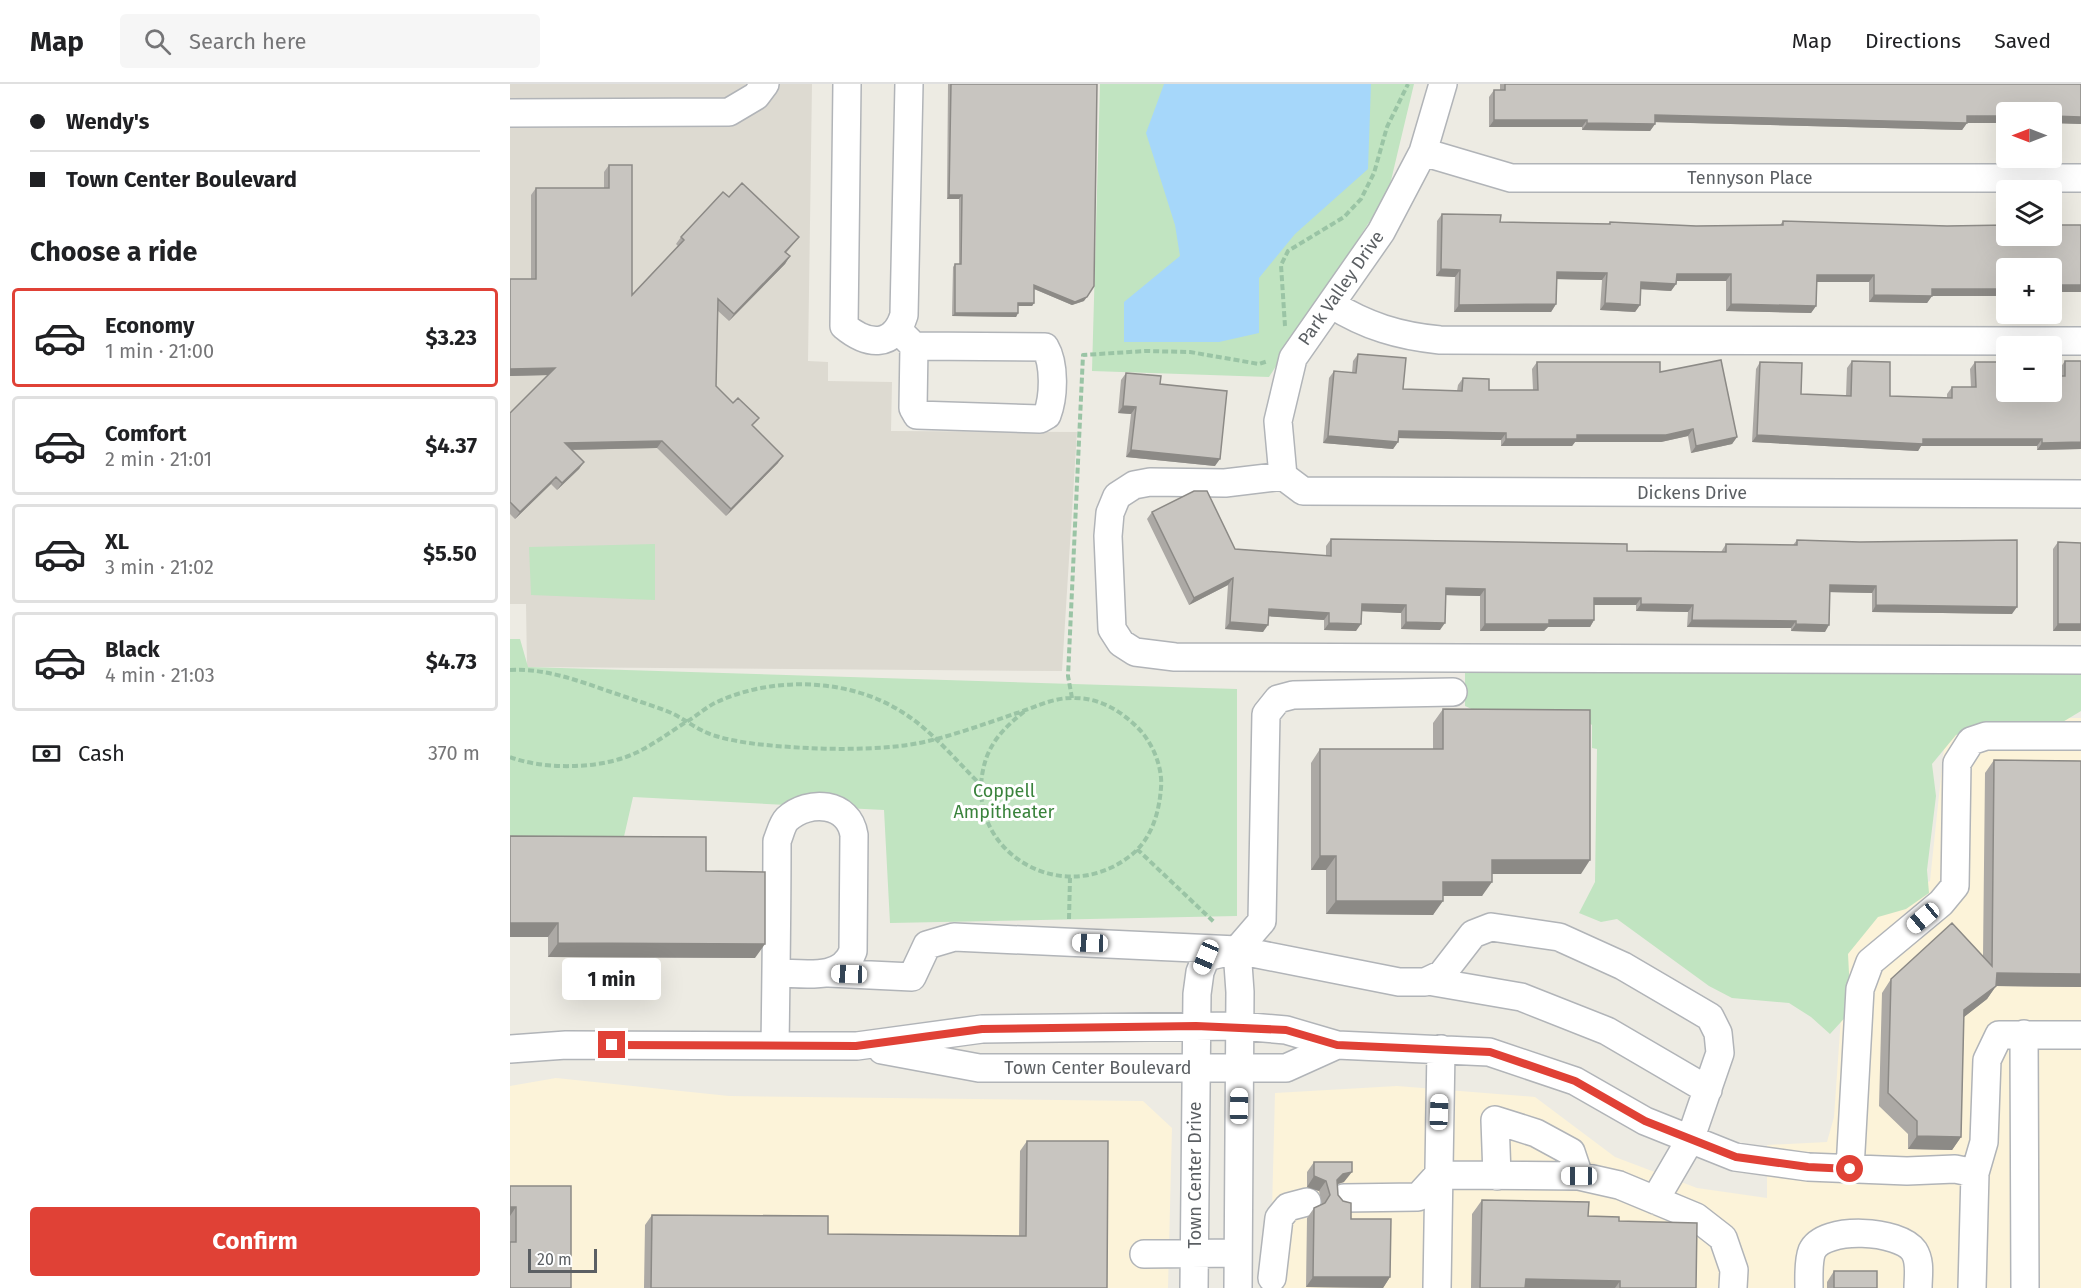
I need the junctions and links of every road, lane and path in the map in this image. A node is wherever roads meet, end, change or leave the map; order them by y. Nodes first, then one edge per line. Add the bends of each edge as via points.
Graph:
1 (765, 84) edge
2 (847, 84) edge
3 (909, 84) edge
4 (1408, 84) edge
5 (1443, 84) edge
6 (510, 113) edge
7 (1423, 152) junction
8 (2081, 178) edge
9 (1331, 304) junction
10 (1285, 332) dead end
11 (907, 339) junction
12 (2081, 341) edge
13 (1275, 353) dead end
14 (1293, 484) junction
15 (2081, 494) edge
16 (2081, 660) edge
17 (510, 670) edge
18 (1454, 692) dead end
19 (1072, 698) junction
20 (1026, 710) junction
21 (688, 722) junction
22 (2081, 736) edge
23 (937, 737) junction
24 (510, 757) edge
25 (982, 786) junction
26 (1137, 849) junction
27 (1070, 878) junction
28 (1069, 942) junction
29 (1238, 950) junction
30 (776, 973) junction
31 (829, 973) junction
32 (1428, 981) junction
33 (1196, 1026) junction
34 (1239, 1026) junction
35 (2024, 1034) junction
36 (2081, 1035) edge
37 (1337, 1045) junction
38 (775, 1046) junction
39 (856, 1046) junction
40 (510, 1049) edge
41 (1441, 1049) junction
42 (1196, 1068) junction
43 (1239, 1068) junction
44 (1708, 1090) junction
45 (1690, 1140) junction
46 (1850, 1169) junction
47 (1975, 1173) junction
48 (1438, 1175) junction
49 (1497, 1176) junction
50 (1579, 1176) junction
51 (1344, 1198) edge
52 (1655, 1200) junction
53 (1307, 1202) dead end
54 (1194, 1253) junction
55 (1144, 1254) dead end
56 (1238, 1272) edge
57 (1274, 1283) edge
58 (1194, 1288) edge
59 (1437, 1288) edge
60 (1733, 1288) edge
61 (1809, 1288) edge
62 (1918, 1288) edge
63 (1972, 1288) edge
64 (2025, 1288) edge

1 - 6 street via 756,96 729,112
2 - 11 street via 844,326 871,341
3 - 11 street via 904,315
4 - 10 path via 1387,127 1374,174 1361,199 1344,217 1288,251 1281,265
5 - 7 street, Park Valley Drive
7 - 8 street, Tennyson Place via 1511,178
7 - 9 street, Park Valley Drive via 1381,232
9 - 12 street via 1356,320 1383,330 1440,340
9 - 14 street, Park Valley Drive via 1293,358 1278,421
11 - 11 street via 1045,347 1051,357 1047,415 917,415 913,408
13 - 19 path via 1259,364 1190,352 1083,355 1068,676
14 - 15 street, Dickens Drive
14 - 16 street, Dickens Drive via 1150,482 1134,485 1117,496 1110,513 1108,536 1109,610 1112,629 1122,643 1135,652 1174,657
17 - 21 path via 558,673 670,712
18 - 29 street via 1293,695 1278,699 1266,714 1262,921
19 - 20 path via 1050,700
19 - 26 path via 1102,703 1125,715 1144,734 1156,757 1162,783 1159,809 1150,834
20 - 23 path
20 - 25 path via 1002,730 987,756
21 - 23 path via 706,733 796,747 901,746
21 - 23 path via 715,703 746,692 778,686 823,686 857,692 900,711
21 - 24 path via 623,758 563,766
22 - 46 street via 1986,736 1971,741 1957,763 1955,886 1941,903 1870,962 1860,989
23 - 25 path
25 - 27 path via 985,812 995,836 1012,856 1035,871
26 - 27 path via 1111,869
26 - 29 path
27 - 28 path
28 - 29 street
28 - 31 street via 954,937 927,945 912,977
29 - 32 street via 1399,982
29 - 33 street, Town Center Drive via 1206,957 1200,972
29 - 34 street
30 - 31 street
30 - 31 street via 777,840 784,820 801,809 818,808 847,814 854,835 853,951 849,963
30 - 38 street
32 - 44 street via 1521,997 1607,1031
32 - 44 street via 1443,974 1473,934 1491,927 1559,937 1623,966 1710,1017 1718,1034 1720,1053
33 - 34 street, Town Center Boulevard
33 - 39 street, Town Center Boulevard via 982,1029
33 - 42 street, Town Center Drive
34 - 37 street, Town Center Boulevard via 1286,1030
34 - 43 street
35 - 36 street
35 - 47 street via 1999,1035 1988,1060 1984,1142
35 - 64 street
37 - 41 street, Town Center Boulevard
37 - 43 street, Town Center Boulevard via 1286,1068
38 - 39 street, Town Center Boulevard
38 - 40 street, Town Center Boulevard via 566,1045
39 - 42 street, Town Center Boulevard via 979,1068
41 - 45 street, Town Center Boulevard via 1490,1052 1575,1081 1645,1121
41 - 48 street
42 - 43 street, Town Center Boulevard
42 - 54 street, Town Center Drive
43 - 56 street
44 - 45 street
45 - 46 street, Town Center Boulevard via 1736,1157
45 - 52 street
46 - 47 street, Town Center Boulevard via 1955,1169
47 - 63 street
48 - 49 street
48 - 51 street via 1418,1197
48 - 59 street
49 - 50 street
49 - 50 street via 1495,1120 1536,1133 1571,1152
50 - 52 street via 1619,1185
52 - 60 street via 1696,1216 1723,1238 1734,1270
53 - 57 street via 1288,1207 1279,1218
54 - 55 street
54 - 56 street
54 - 58 street, Town Center Drive
56 - 57 street
61 - 62 street via 1812,1250 1822,1239 1843,1233 1897,1238 1913,1250 1918,1261

